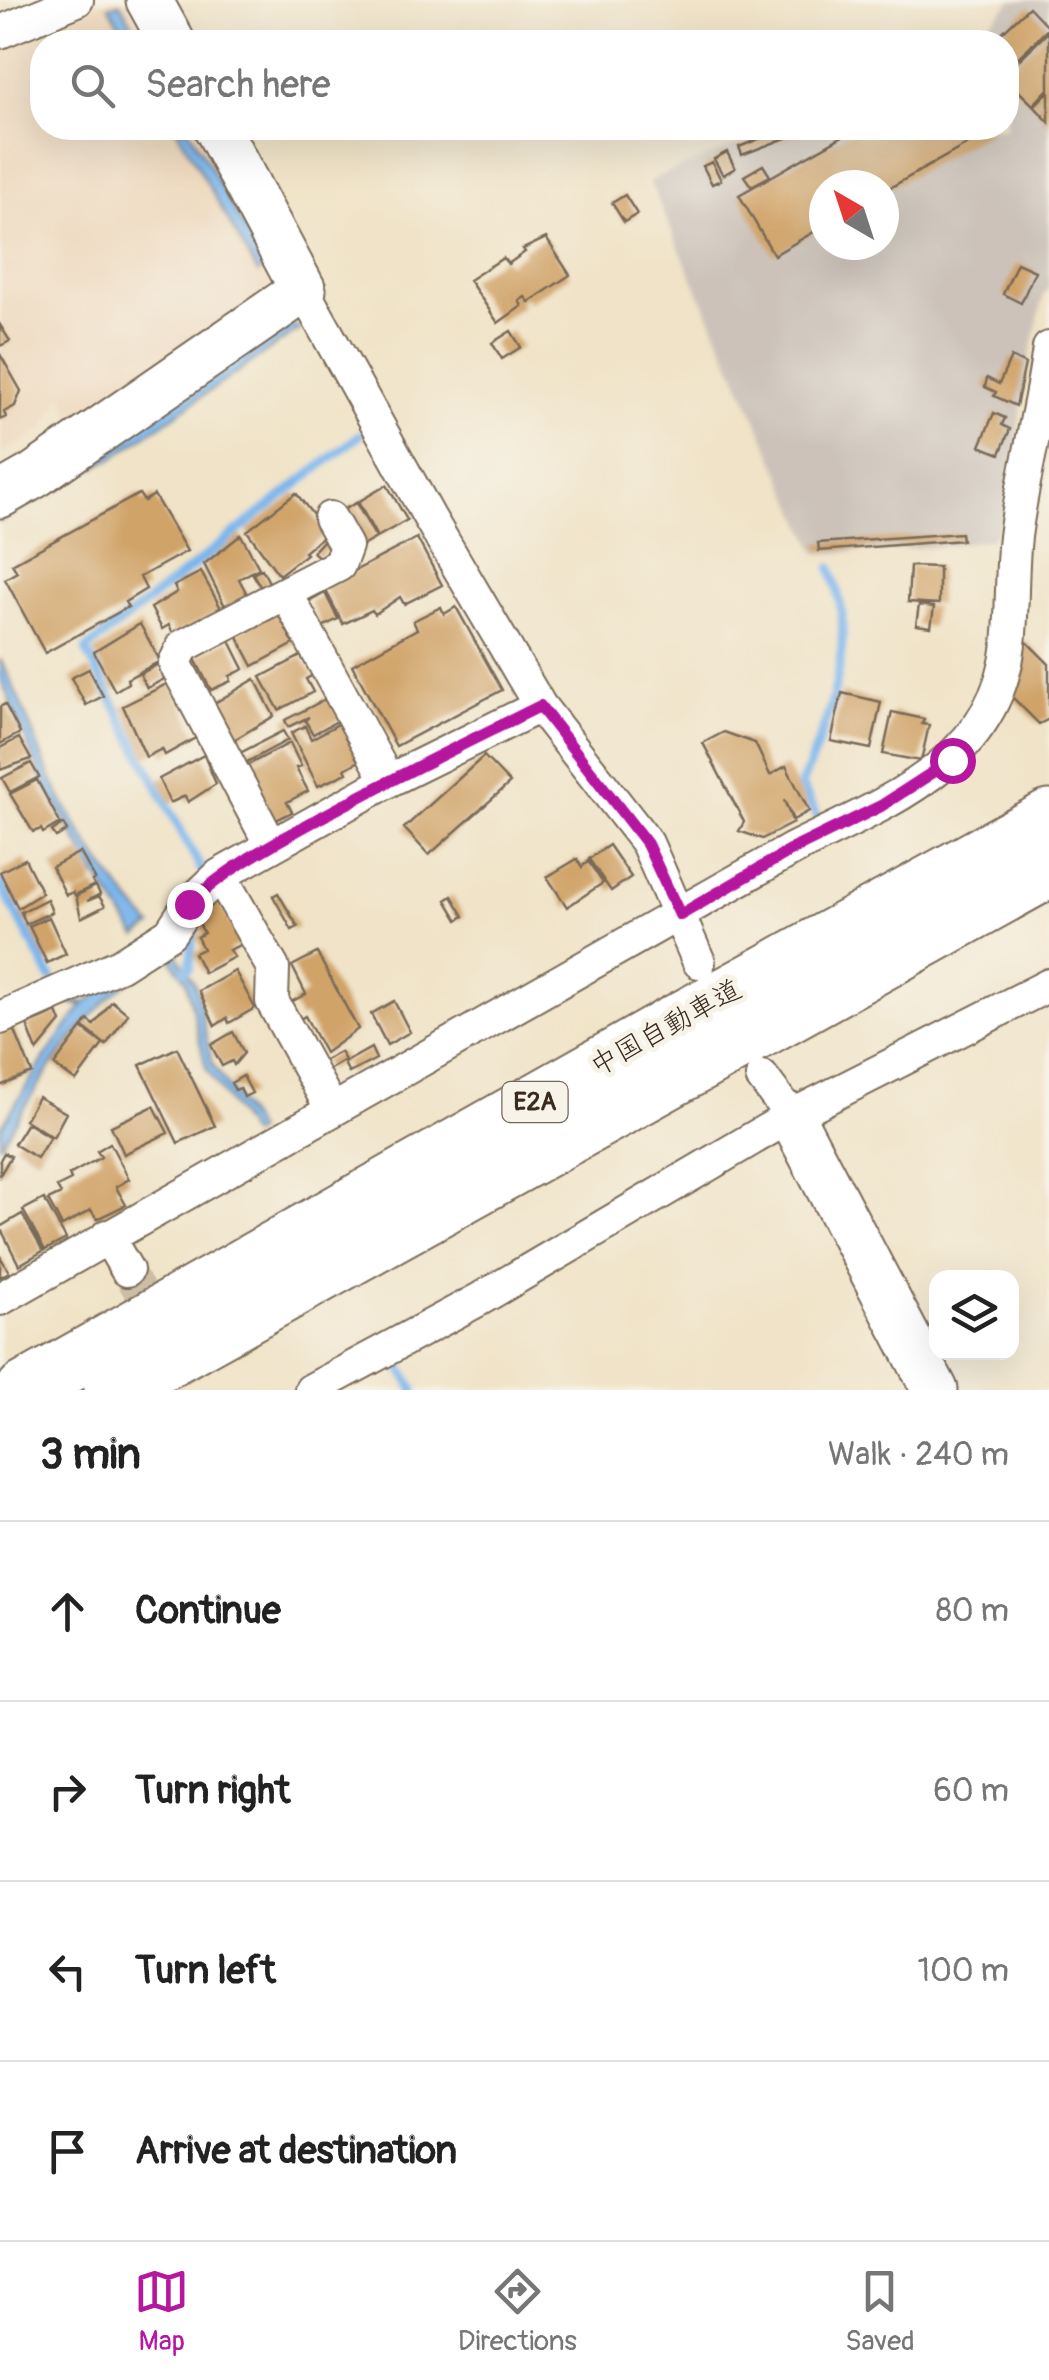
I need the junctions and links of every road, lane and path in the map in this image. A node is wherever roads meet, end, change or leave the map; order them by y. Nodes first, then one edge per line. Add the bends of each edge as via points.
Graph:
1 (77, 0) edge
2 (149, 0) edge
3 (165, 30) edge
4 (0, 32) edge
5 (223, 140) edge
6 (304, 290) junction
7 (1049, 348) edge
8 (0, 495) edge
9 (330, 518) dead end
10 (286, 593) junction
11 (540, 706) junction
12 (388, 781) junction
13 (1049, 818) edge
14 (271, 845) junction
15 (1049, 870) edge
16 (220, 874) junction
17 (680, 915) junction
18 (699, 962) dead end
19 (1049, 985) edge
20 (0, 1018) edge
21 (762, 1077) dead end
22 (332, 1110) junction
23 (791, 1116) junction
24 (107, 1236) junction
25 (127, 1270) tunnel mouth
26 (0, 1300) edge
27 (24, 1390) edge
28 (112, 1390) edge
29 (312, 1390) edge
30 (935, 1390) edge

1 - 4 street
2 - 3 street
5 - 6 street
6 - 8 street
6 - 11 street
7 - 17 street via 1015,537 1009,647 992,704 974,735 952,760 881,806
9 - 10 street via 346,546 339,565
10 - 12 street
10 - 14 street via 183,646 175,663
11 - 12 street
11 - 17 street via 647,844
12 - 14 street
13 - 27 highway, 中国自動車道 / E2A
14 - 16 street
15 - 28 highway, 中国自動車道 / E2A
16 - 20 street via 170,933 120,964
16 - 22 street via 273,968 272,1001
17 - 18 street
17 - 22 street
19 - 23 street
21 - 23 street
22 - 24 street
23 - 29 street
23 - 30 street
24 - 25 street
24 - 26 street

